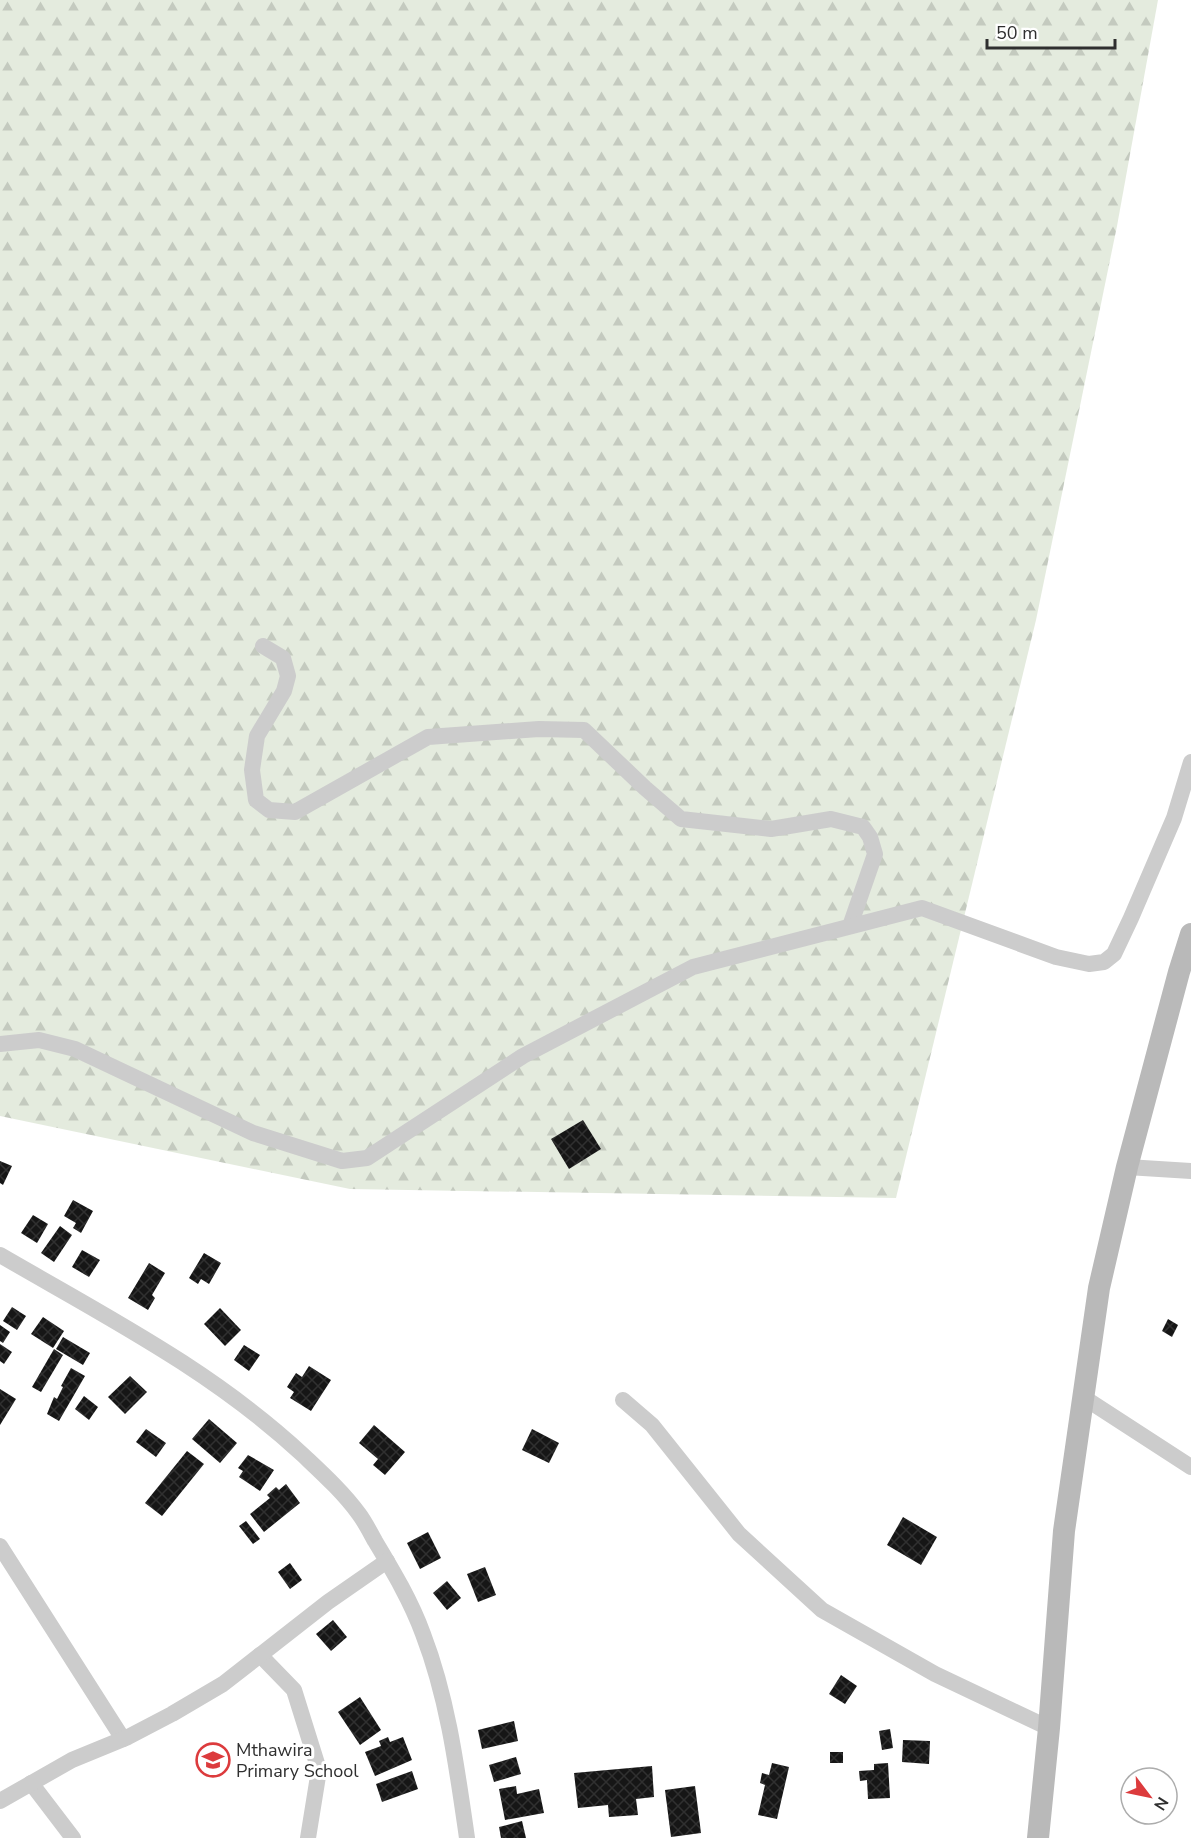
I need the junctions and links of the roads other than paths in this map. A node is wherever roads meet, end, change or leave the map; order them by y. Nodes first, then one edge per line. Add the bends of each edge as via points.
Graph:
1 (263, 646) dead end
2 (1191, 762) edge
3 (850, 926) junction
4 (1191, 934) edge
5 (0, 1044) edge
6 (1127, 1167) junction
7 (1191, 1171) edge
8 (0, 1255) edge
9 (1083, 1397) junction
10 (622, 1400) dead end
11 (1191, 1467) edge
12 (0, 1546) edge
13 (387, 1561) junction
14 (260, 1655) junction
15 (1049, 1728) junction
16 (123, 1739) junction
17 (31, 1783) junction
18 (0, 1801) edge
19 (73, 1838) edge
20 (308, 1838) edge
21 (467, 1838) edge
22 (1038, 1838) edge

1 - 3 street via 283,658 288,676 284,691 257,736 252,770 256,800 269,810 295,812 428,737 539,729 584,730 681,819 771,829 831,819 863,827 875,854
2 - 3 street via 1174,818 1131,918 1114,954 1104,962 1089,964 1056,957 922,908
3 - 5 street via 693,967 523,1056 366,1158 342,1161 253,1133 75,1049 39,1040
4 - 6 main road
6 - 7 street
6 - 9 main road via 1099,1288
8 - 13 street via 137,1333 250,1409 331,1481 359,1514
9 - 11 street
9 - 15 main road via 1064,1531
10 - 15 street via 652,1425 739,1534 822,1610 936,1674
12 - 16 street
13 - 14 street
13 - 21 street via 423,1634 436,1675 451,1732
14 - 16 street via 223,1684
14 - 20 street via 294,1690 319,1770
15 - 22 main road
16 - 17 street via 72,1760
17 - 18 street
17 - 19 street

